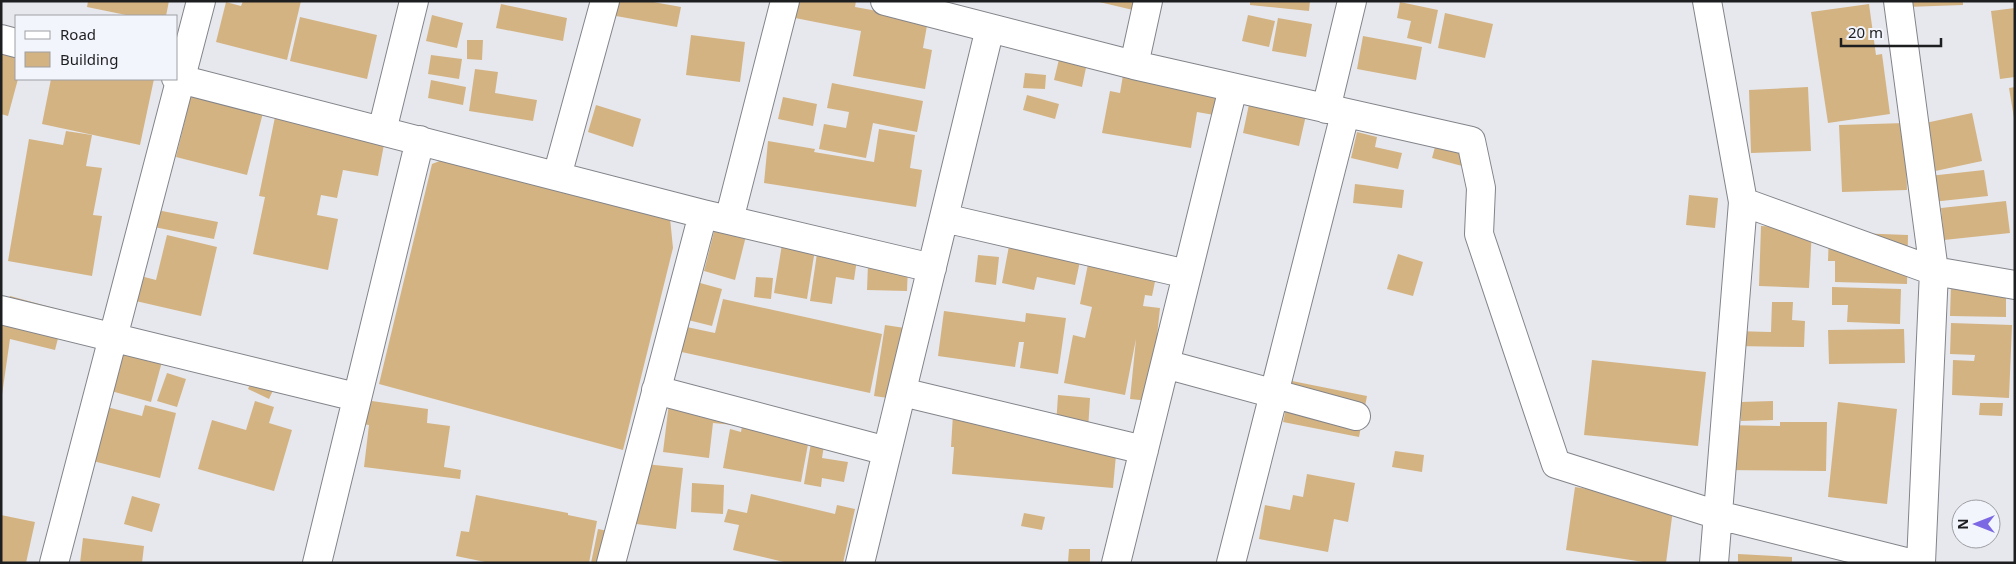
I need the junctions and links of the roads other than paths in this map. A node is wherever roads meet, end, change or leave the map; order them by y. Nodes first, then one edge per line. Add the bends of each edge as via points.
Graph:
1 (201, 1) edge
2 (414, 1) edge
3 (604, 1) edge
4 (785, 1) edge
5 (885, 1) edge
6 (1148, 1) edge
7 (1352, 1) edge
8 (1707, 1) edge
9 (1898, 1) edge
10 (990, 28) junction
11 (1, 39) edge
12 (15, 43) edge
13 (1134, 65) junction
14 (178, 78) edge
15 (178, 80) edge
16 (1233, 88) junction
17 (1335, 111) junction
18 (382, 131) junction
19 (420, 140) junction
20 (557, 176) junction
21 (1742, 202) junction
22 (716, 217) junction
23 (944, 218) junction
24 (932, 268) junction
25 (1934, 271) junction
26 (1187, 274) junction
27 (2015, 285) edge
28 (1, 310) edge
29 (113, 338) junction
30 (1164, 364) junction
31 (656, 390) junction
32 (902, 392) junction
33 (1274, 394) junction
34 (356, 397) junction
35 (1356, 416) dead end
36 (1144, 450) junction
37 (888, 451) junction
38 (1718, 515) junction
39 (54, 563) edge
40 (317, 563) edge
41 (611, 563) edge
42 (860, 563) edge
43 (1116, 563) edge
44 (1231, 563) edge
45 (1714, 563) edge
46 (1910, 563) edge
47 (1921, 563) edge

1 - 14 street
2 - 18 street
3 - 20 street
4 - 22 street
5 - 10 street
6 - 13 street
7 - 17 street
8 - 21 street
9 - 25 street
10 - 13 street
10 - 23 street
11 - 12 street
13 - 16 street
14 - 18 street
15 - 29 street
16 - 17 street
16 - 26 street
17 - 33 street
17 - 38 street via 1471,141 1481,188 1479,234 1556,464
18 - 19 street
19 - 20 street
19 - 34 street
20 - 22 street
21 - 25 street
21 - 38 street
22 - 24 street
22 - 31 street
23 - 24 street
23 - 26 street
24 - 32 street
25 - 27 street
25 - 47 street
26 - 30 street
28 - 29 street
29 - 34 street
29 - 39 street
30 - 33 street
30 - 36 street
31 - 37 street
31 - 41 street
32 - 36 street
32 - 37 street
33 - 35 street
33 - 44 street
34 - 40 street
36 - 43 street
37 - 42 street
38 - 45 street
38 - 46 street

